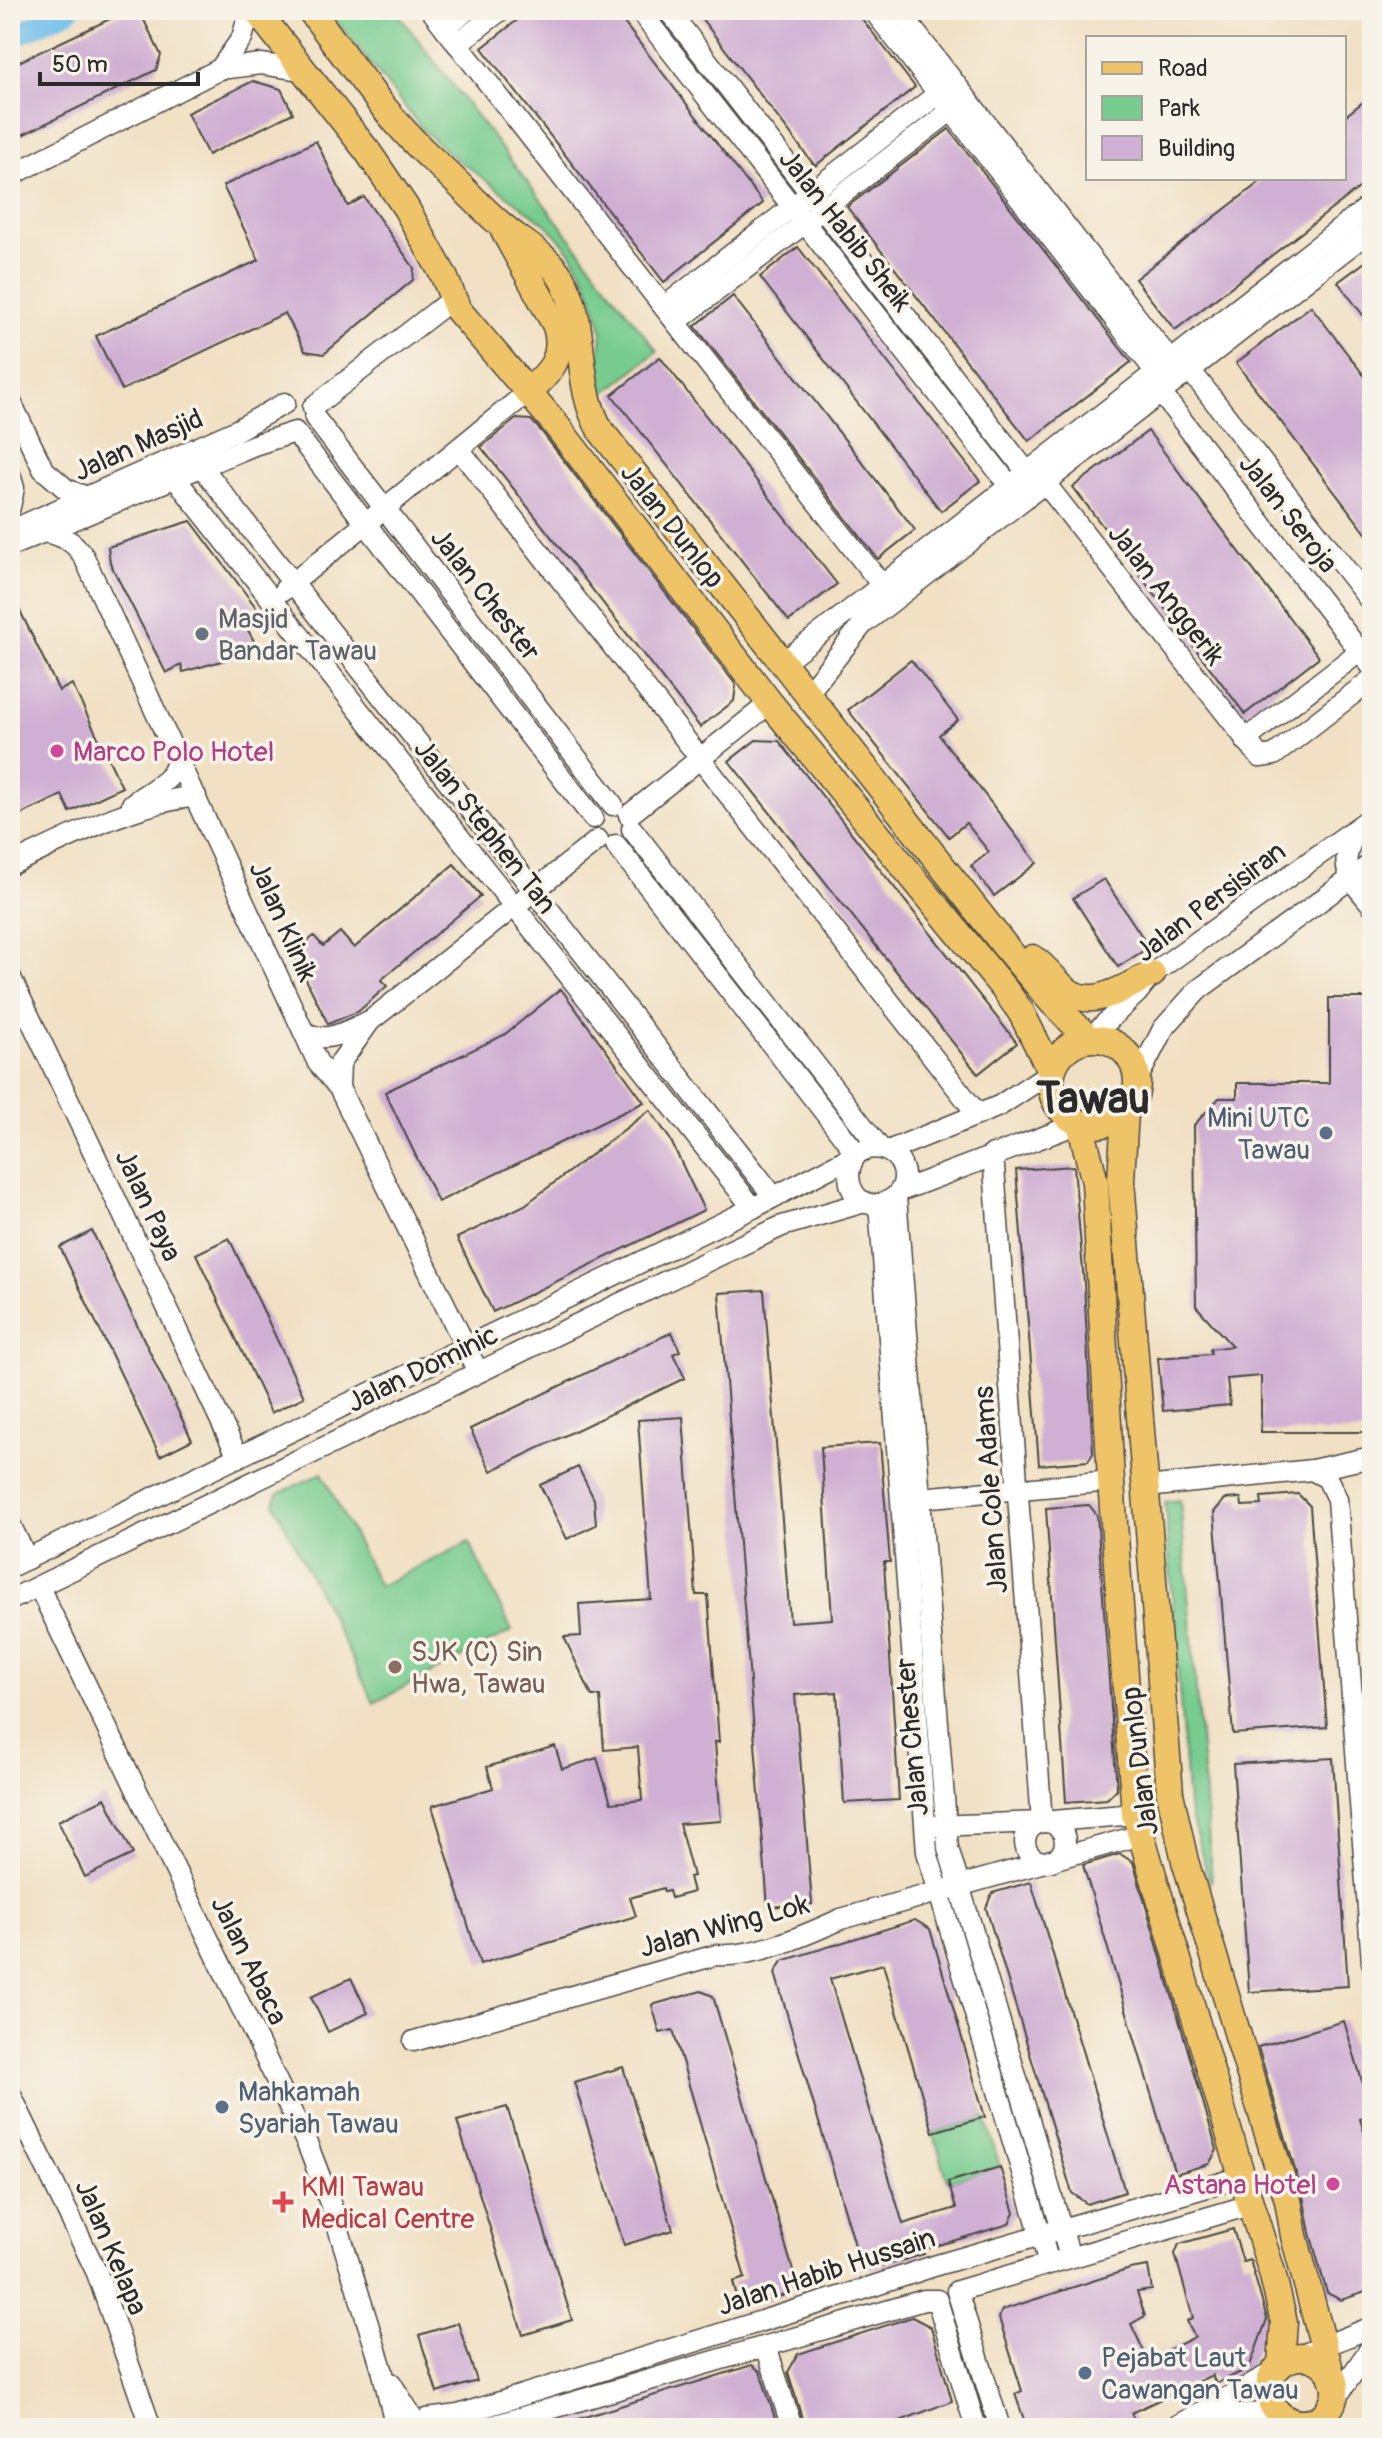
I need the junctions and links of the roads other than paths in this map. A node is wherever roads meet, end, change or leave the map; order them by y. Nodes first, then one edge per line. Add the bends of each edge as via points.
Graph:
1 (250, 10) edge
2 (256, 10) edge
3 (310, 10) edge
4 (431, 10) edge
5 (467, 10) edge
6 (501, 10) edge
7 (639, 10) edge
8 (668, 10) edge
9 (873, 10) edge
10 (898, 10) edge
11 (451, 36) junction
12 (220, 69) junction
13 (302, 70) junction
14 (946, 87) junction
15 (959, 104) junction
16 (10, 176) edge
17 (816, 201) junction
18 (1372, 204) edge
19 (798, 215) junction
20 (500, 225) junction
21 (1372, 229) edge
22 (451, 300) junction
23 (670, 315) junction
24 (1163, 366) junction
25 (1190, 370) junction
26 (528, 392) junction
27 (1161, 393) junction
28 (10, 400) edge
29 (285, 403) junction
30 (314, 412) junction
31 (295, 432) junction
32 (459, 449) junction
33 (202, 467) junction
34 (1026, 471) junction
35 (10, 474) edge
36 (175, 478) junction
37 (1045, 483) junction
38 (1009, 485) junction
39 (87, 497) junction
40 (10, 507) edge
41 (385, 509) junction
42 (366, 524) junction
43 (10, 531) edge
44 (44, 532) junction
45 (10, 546) edge
46 (293, 583) junction
47 (881, 584) junction
48 (271, 600) junction
49 (858, 602) junction
50 (1372, 603) edge
51 (870, 619) junction
52 (1368, 653) edge
53 (782, 663) junction
54 (1372, 679) edge
55 (807, 694) junction
56 (770, 703) junction
57 (1245, 740) junction
58 (808, 748) junction
59 (177, 755) junction
60 (700, 758) junction
61 (196, 796) junction
62 (120, 814) junction
63 (625, 816) junction
64 (593, 818) junction
65 (1366, 821) edge
66 (607, 843) junction
67 (1372, 863) edge
68 (10, 865) edge
69 (1350, 879) junction
70 (534, 891) junction
71 (1372, 905) edge
72 (514, 907) junction
73 (1004, 945) junction
74 (1152, 974) junction
75 (10, 976) edge
76 (370, 1021) junction
77 (304, 1032) junction
78 (1089, 1039) junction
79 (1051, 1072) junction
80 (1137, 1080) junction
81 (339, 1088) junction
82 (1125, 1112) junction
83 (978, 1115) junction
84 (1080, 1123) junction
85 (884, 1149) junction
86 (857, 1154) junction
87 (993, 1154) junction
88 (796, 1186) junction
89 (774, 1197) junction
90 (885, 1198) junction
91 (753, 1208) junction
92 (782, 1226) junction
93 (466, 1348) junction
94 (478, 1372) junction
95 (238, 1457) junction
96 (1372, 1457) edge
97 (1372, 1466) edge
98 (1312, 1470) junction
99 (1111, 1481) junction
100 (1146, 1487) junction
101 (1018, 1489) junction
102 (920, 1498) junction
103 (1337, 1499) junction
104 (10, 1524) edge
105 (1116, 1554) junction
106 (18, 1563) edge
107 (39, 1587) junction
108 (10, 1600) edge
109 (1168, 1766) junction
110 (1042, 1822) junction
111 (1138, 1825) junction
112 (936, 1826) junction
113 (1052, 1860) junction
114 (959, 1886) junction
115 (938, 1892) junction
116 (1372, 1962) edge
117 (414, 2041) dead end
118 (10, 2093) edge
119 (1262, 2115) junction
120 (1242, 2177) junction
121 (1250, 2205) junction
122 (1062, 2230) junction
123 (1041, 2236) junction
124 (1070, 2257) junction
125 (1049, 2263) junction
126 (937, 2265) junction
127 (957, 2291) junction
128 (937, 2300) junction
129 (1281, 2307) junction
130 (1372, 2327) edge
131 (766, 2346) junction
132 (1372, 2346) edge
133 (1326, 2347) junction
134 (1284, 2364) junction
135 (1333, 2381) junction
136 (1252, 2384) junction
137 (1327, 2418) edge
138 (1285, 2420) edge
139 (414, 2424) edge
140 (1180, 2425) edge
141 (151, 2428) edge
142 (485, 2428) edge
143 (792, 2428) edge
144 (976, 2428) edge
145 (1000, 2428) edge

1 - 12 street via 242,38
2 - 13 main road, Jalan Dunlop
3 - 20 main road, Jalan Dunlop via 419,145
4 - 11 street
5 - 11 street
6 - 11 street
7 - 19 street, Jalan Habib Sheik
8 - 17 street, Jalan Habib Sheik
9 - 14 street
10 - 14 street
11 - 23 street
12 - 13 street via 261,64
12 - 16 street
13 - 22 main road, Jalan Dunlop via 406,208 444,276
14 - 15 street
14 - 17 street
15 - 17 street
15 - 24 street
17 - 19 street
17 - 34 street, Jalan Habib Sheik
18 - 24 street
19 - 23 street
19 - 38 street, Jalan Habib Sheik
20 - 26 main road via 559,337 557,362
20 - 53 main road, Jalan Dunlop via 540,254 562,279 579,332 588,405 601,431
21 - 25 street
22 - 26 main road, Jalan Dunlop
22 - 30 street
23 - 47 street
24 - 34 street
25 - 27 street
25 - 50 street, Jalan Seroja
26 - 32 street
26 - 56 main road, Jalan Dunlop
27 - 37 street
27 - 52 street, Jalan Seroja
28 - 39 street via 43,469 66,489
29 - 30 street via 300,398
29 - 31 street via 280,418
29 - 39 street, Jalan Masjid
30 - 31 street via 306,431
30 - 41 street, Jalan Chester
31 - 33 street
31 - 42 street, Jalan Chester
32 - 41 street
32 - 60 street
33 - 36 street
33 - 46 street, Jalan Stephen Tan
34 - 38 street
35 - 40 street
36 - 44 street
36 - 48 street, Jalan Stephen Tan
37 - 51 street
37 - 57 street, Jalan Anggerik
38 - 47 street
39 - 43 street, Jalan Masjid
41 - 42 street
41 - 63 street, Jalan Chester
42 - 46 street
42 - 64 street, Jalan Chester
44 - 45 street
44 - 59 street, Jalan Klinik via 64,536 84,557
46 - 48 street
46 - 70 street, Jalan Stephen Tan
47 - 49 street
48 - 72 street, Jalan Stephen Tan
49 - 51 street
49 - 53 street
51 - 55 street
52 - 57 street
53 - 55 main road, Jalan Dunlop
53 - 58 main road via 775,679 799,717
54 - 57 street via 1270,757 1257,755
55 - 73 main road, Jalan Dunlop
56 - 58 main road, Jalan Dunlop
56 - 60 street
58 - 79 main road, Jalan Dunlop via 1005,990
59 - 61 street, Jalan Klinik
59 - 62 street via 173,774
60 - 63 street
60 - 83 street
61 - 62 street
61 - 77 street, Jalan Klinik
62 - 68 street
63 - 64 street via 601,808
63 - 66 street via 626,840
63 - 85 street, Jalan Chester
64 - 66 street via 592,830
65 - 69 street via 1345,857
65 - 74 street, Jalan Persisiran
66 - 70 street
66 - 86 street
67 - 69 street
69 - 71 street
69 - 80 street via 1198,990 1163,1029
70 - 72 street
70 - 89 street, Jalan Stephen Tan
72 - 76 street
72 - 91 street, Jalan Stephen Tan
73 - 74 main road via 1032,958 1067,991 1083,998 1108,996
73 - 78 main road, Jalan Dunlop
74 - 78 street, Jalan Persisiran
75 - 95 street, Jalan Paya
76 - 77 street via 331,1038
76 - 81 street via 340,1063
77 - 81 street, Jalan Klinik via 318,1063
78 - 79 main road via 1065,1050
78 - 80 main road via 1116,1045 1127,1054
79 - 83 street
79 - 84 main road via 1059,1109
80 - 82 main road
81 - 93 street, Jalan Klinik
82 - 84 main road via 1104,1124
82 - 100 main road, Jalan Dunlop via 1121,1180
83 - 85 street
84 - 87 street, Jalan Dominic
84 - 99 main road, Jalan Dunlop via 1095,1182
85 - 86 street
85 - 90 street via 904,1173
86 - 88 street, Jalan Dominic
86 - 90 street via 851,1161 851,1189
87 - 90 street, Jalan Dominic
87 - 101 street, Jalan Cole Adams
88 - 89 street, Jalan Dominic
88 - 92 street
89 - 91 street, Jalan Dominic
90 - 92 street, Jalan Dominic
90 - 102 street, Jalan Chester
90 - 112 street, Jalan Chester
91 - 93 street, Jalan Dominic
92 - 94 street, Jalan Dominic
93 - 94 street, Jalan Klinik
93 - 95 street, Jalan Dominic
94 - 107 street, Jalan Dominic
95 - 106 street, Jalan Dominic
96 - 98 street
97 - 103 street via 1344,1480
98 - 100 street
98 - 103 street via 1327,1478
99 - 101 street
99 - 105 main road, Jalan Dunlop
100 - 105 main road via 1130,1498
100 - 109 main road, Jalan Dunlop
101 - 102 street
101 - 110 street, Jalan Cole Adams
102 - 112 street, Jalan Chester
103 - 116 street
104 - 106 street
105 - 111 main road, Jalan Dunlop
106 - 107 street, Jalan Abaca via 25,1586
107 - 108 street, Jalan Dominic
107 - 139 street, Jalan Abaca via 308,2146 382,2369
109 - 111 main road via 1159,1824
109 - 119 main road, Jalan Dunlop via 1185,1861
110 - 111 street
110 - 112 street
110 - 113 street via 1059,1828 1065,1839 1062,1852
110 - 113 street via 1027,1834 1026,1847 1039,1861
111 - 113 street, Jalan Wing Lok
111 - 120 main road, Jalan Dunlop
112 - 114 street, Jalan Chester
112 - 115 street, Jalan Chester via 927,1852
113 - 114 street, Jalan Wing Lok
114 - 115 street, Jalan Wing Lok
114 - 122 street, Jalan Chester
115 - 117 street, Jalan Wing Lok via 738,1956 716,1955
115 - 123 street, Jalan Chester
118 - 141 street, Jalan Kelapa via 97,2273
119 - 121 main road via 1269,2190
119 - 133 main road, Jalan Dunlop
120 - 121 main road, Jalan Dunlop
120 - 122 street, Jalan Habib Hussain
121 - 124 street
121 - 129 main road, Jalan Dunlop
122 - 123 street, Jalan Habib Hussain
122 - 124 street, Jalan Chester
123 - 125 street, Jalan Chester
123 - 126 street, Jalan Habib Hussain
124 - 125 street
125 - 127 street
126 - 127 street via 954,2269
126 - 128 street via 923,2282
126 - 139 street, Jalan Habib Hussain via 458,2415
127 - 128 street via 949,2299
127 - 145 street
128 - 131 street, Jalan Habib Hussain
128 - 144 street
129 - 134 main road, Jalan Dunlop
129 - 136 main road via 1269,2353
130 - 133 street
131 - 142 street, Jalan Habib Hussain
131 - 143 street
132 - 137 street
133 - 134 street
133 - 135 main road, Jalan Dunlop
134 - 135 main road via 1316,2360
134 - 136 street
134 - 138 main road via 1269,2388 1273,2406
135 - 137 main road
136 - 140 street
137 - 138 main road
138 - 140 street via 1236,2414

